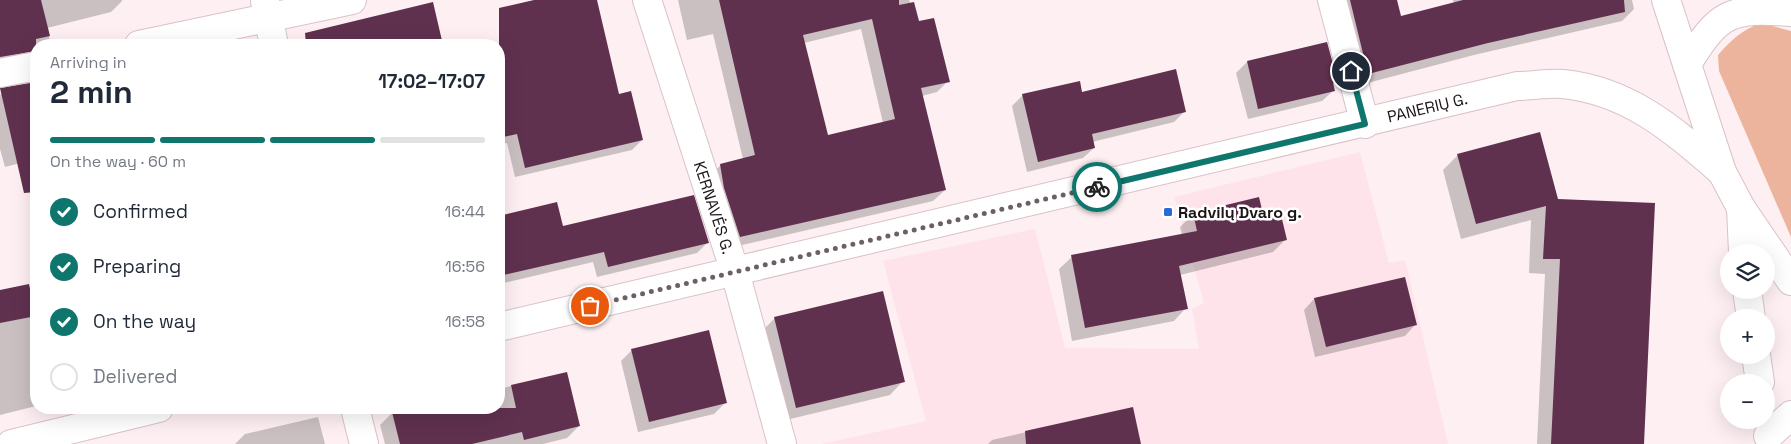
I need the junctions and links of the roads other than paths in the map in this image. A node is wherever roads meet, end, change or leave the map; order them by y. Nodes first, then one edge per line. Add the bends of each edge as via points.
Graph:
1 (352, 0) edge
2 (647, 0) edge
3 (1332, 0) edge
4 (1666, 0) edge
5 (266, 9) edge
6 (1791, 12) edge
7 (160, 39) edge
8 (273, 39) edge
9 (1687, 64) junction
10 (30, 67) edge
11 (0, 73) edge
12 (1365, 124) junction
13 (1722, 172) junction
14 (1741, 208) junction
15 (1743, 244) edge
16 (735, 272) junction
17 (1791, 281) edge
18 (505, 325) edge
19 (134, 414) edge
20 (356, 414) edge
21 (1791, 415) edge
22 (1767, 433) edge
23 (12, 444) edge
24 (364, 444) edge
25 (782, 444) edge

1 - 5 street
2 - 16 street, KERNAVĖS G.
3 - 12 street
4 - 9 street
5 - 7 street
5 - 8 street
6 - 9 street via 1751,9 1728,15 1712,29
9 - 13 street
10 - 11 street
12 - 13 street, PANERIŲ G. via 1517,86 1562,84 1602,91 1638,107 1668,125
12 - 16 street, PANERIŲ G.
13 - 14 street
14 - 15 street
14 - 17 street
16 - 18 street, PANERIŲ G.
16 - 25 street, KERNAVĖS G.
19 - 23 street
20 - 24 street
21 - 22 street

